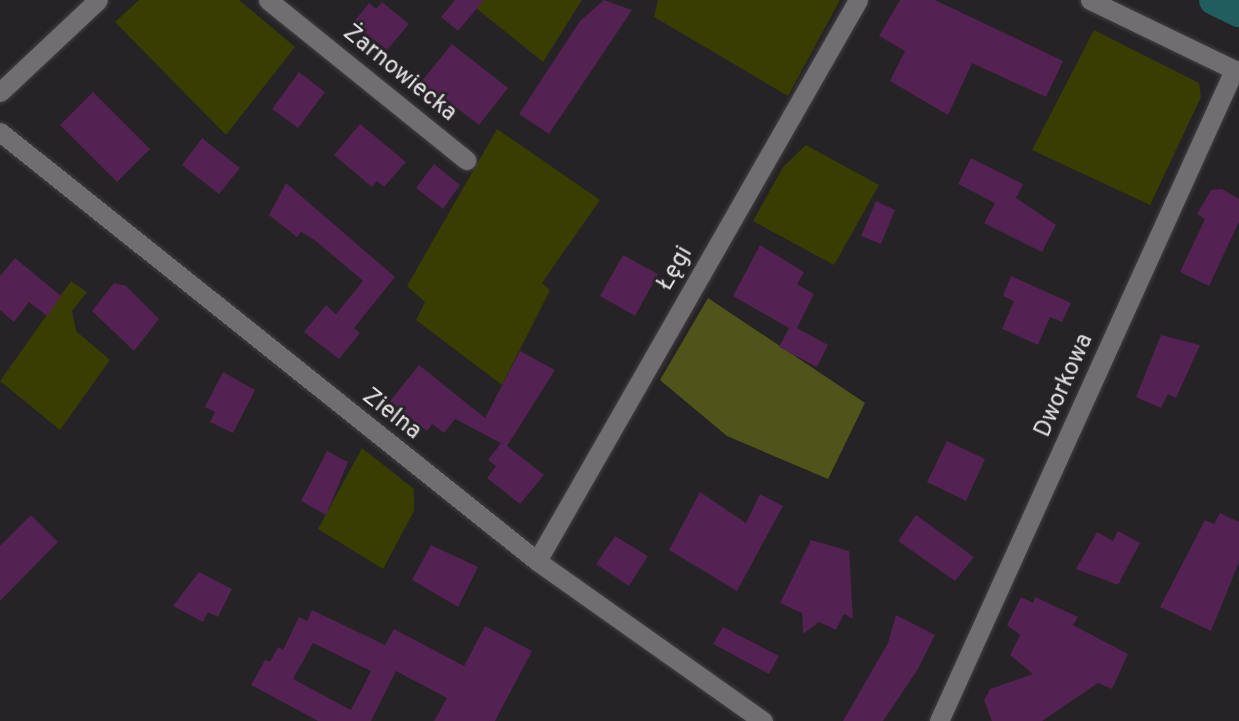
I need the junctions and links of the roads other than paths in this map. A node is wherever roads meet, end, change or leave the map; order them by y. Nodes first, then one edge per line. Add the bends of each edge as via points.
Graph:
1 (98, 0) edge
2 (268, 0) edge
3 (858, 0) edge
4 (1090, 0) edge
5 (1236, 71) edge
6 (0, 92) edge
7 (0, 132) edge
8 (467, 160) dead end
9 (537, 561) junction
10 (764, 721) edge
11 (939, 721) edge

1 - 6 street
2 - 8 street, Żarnowiecka
3 - 9 street, Łęgi
4 - 5 street
5 - 11 street, Dworkowa
7 - 9 street, Zielna
9 - 10 street, Zielna

